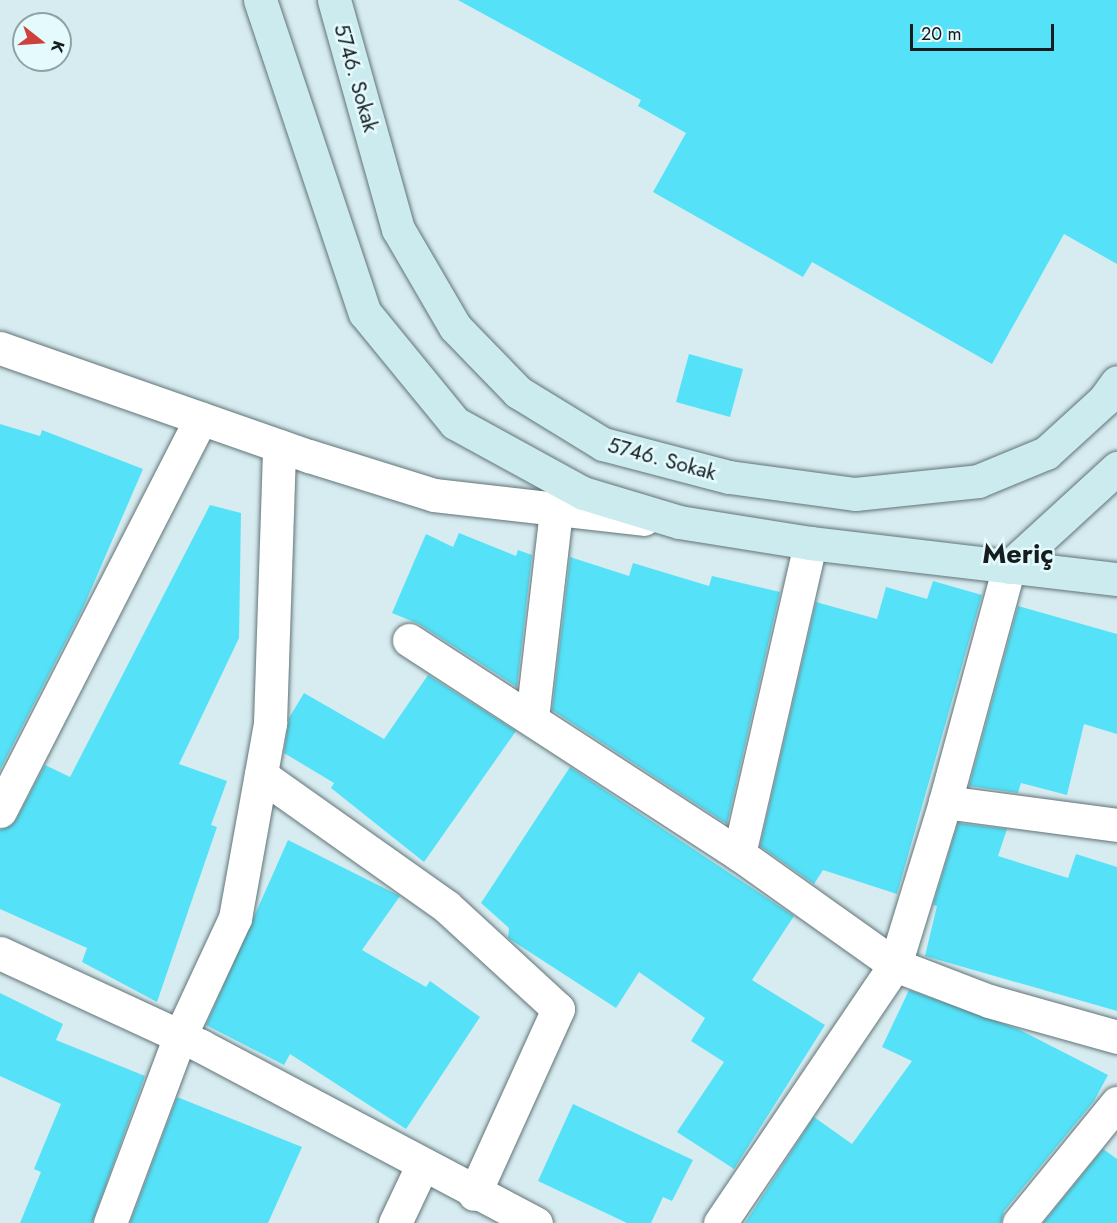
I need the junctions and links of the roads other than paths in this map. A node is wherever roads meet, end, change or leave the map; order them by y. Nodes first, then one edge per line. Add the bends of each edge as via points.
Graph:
1 (260, 0) edge
2 (334, 0) edge
3 (0, 348) edge
4 (1117, 382) edge
5 (201, 418) junction
6 (279, 446) junction
7 (1117, 468) edge
8 (555, 512) junction
9 (679, 522) junction
10 (810, 543) junction
11 (1009, 567) junction
12 (1117, 579) edge
13 (409, 640) dead end
14 (532, 718) junction
15 (261, 775) junction
16 (945, 802) junction
17 (0, 811) edge
18 (1117, 825) edge
19 (739, 854) junction
20 (0, 953) edge
21 (896, 965) junction
22 (180, 1036) junction
23 (1117, 1037) edge
24 (1117, 1103) edge
25 (422, 1166) junction
26 (474, 1194) junction
27 (110, 1223) edge
28 (396, 1223) edge
29 (536, 1223) edge
30 (720, 1223) edge
31 (1019, 1223) edge

1 - 9 main road via 364,313 455,423 583,493
2 - 4 main road, 5746. Sokak via 398,229 455,327 518,392 603,444 729,477 855,494 978,481 1046,453 1104,400
3 - 5 street
5 - 6 street
5 - 17 street
6 - 8 street via 434,495
6 - 15 street via 270,723
7 - 11 main road
8 - 9 street
8 - 14 street
9 - 10 main road
10 - 11 main road
10 - 19 street
11 - 12 main road
11 - 16 street
13 - 14 street
14 - 19 street
15 - 22 street via 235,918
15 - 26 street via 446,906 558,1009
16 - 18 street
16 - 21 street
19 - 21 street
20 - 22 street
21 - 23 street via 989,1001
21 - 30 street
22 - 25 street
22 - 27 street
24 - 31 street
25 - 26 street
25 - 28 street
26 - 29 street

